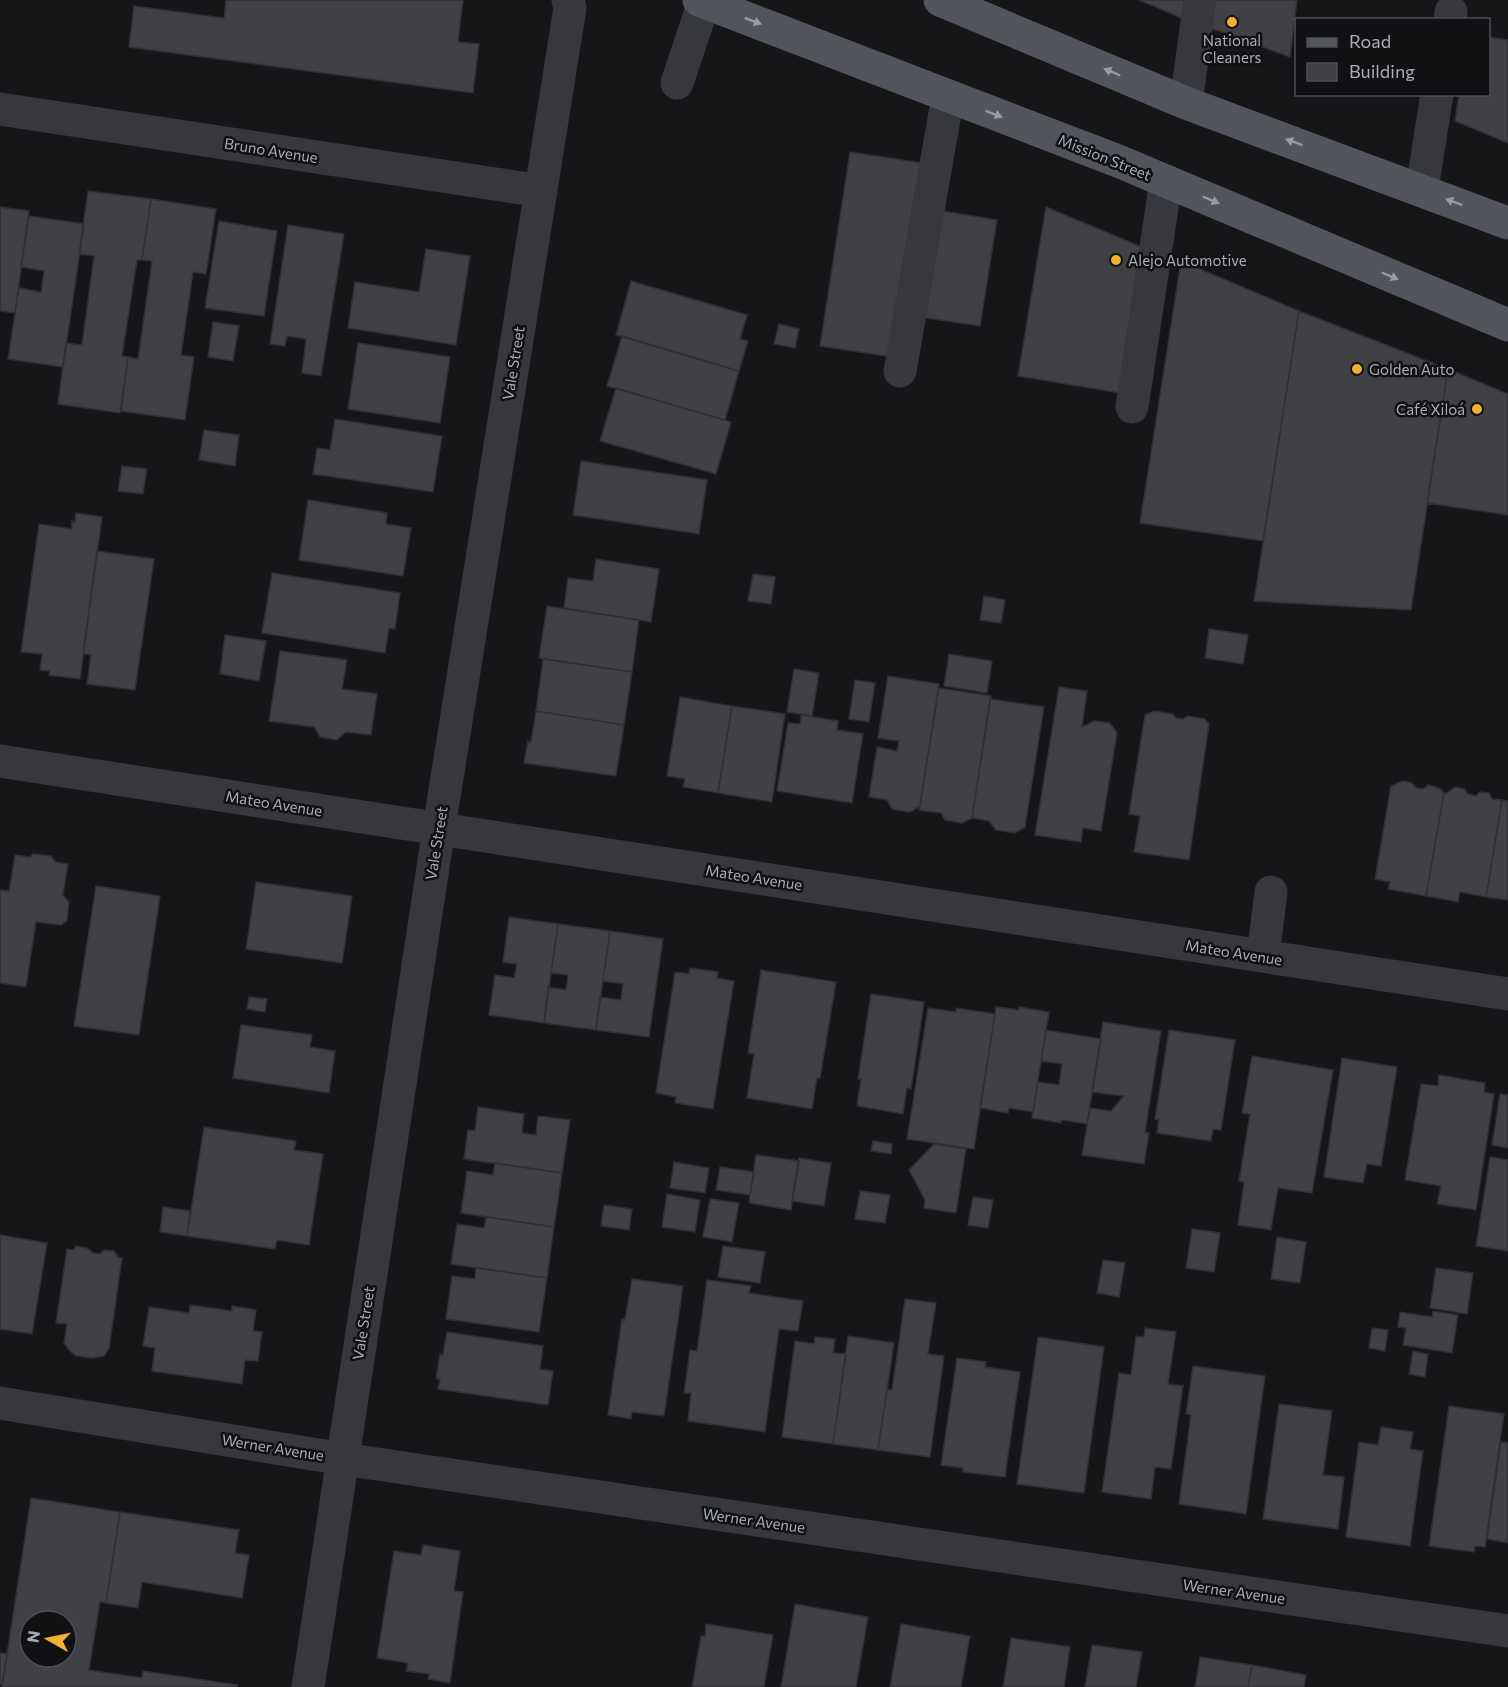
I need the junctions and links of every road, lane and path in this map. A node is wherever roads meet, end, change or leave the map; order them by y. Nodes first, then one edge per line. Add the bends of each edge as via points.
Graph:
1 (568, 0) edge
2 (940, 0) edge
3 (1200, 0) edge
4 (701, 1) edge
5 (677, 83) dead end
6 (948, 96) junction
7 (1437, 96) edge
8 (1186, 103) junction
9 (0, 109) edge
10 (1166, 181) junction
11 (1422, 189) junction
12 (541, 191) junction
13 (1508, 223) edge
14 (1508, 325) edge
15 (900, 371) dead end
16 (1132, 407) dead end
17 (0, 761) edge
18 (439, 828) junction
19 (1271, 892) dead end
20 (1263, 956) junction
21 (1508, 994) edge
22 (0, 1404) edge
23 (343, 1458) junction
24 (1508, 1631) edge
25 (308, 1687) edge

1 - 12 street, Vale Street via 570,8
8 -> 2 main road
3 - 8 street
4 - 5 street
4 -> 6 main road, Mission Street
6 -> 10 main road, Mission Street
6 - 15 street
7 - 11 street
11 -> 8 main road
9 - 12 street, Bruno Avenue
10 -> 14 main road, Mission Street
10 - 16 street
13 -> 11 main road
12 - 18 street, Vale Street
17 - 18 street, Mateo Avenue
18 - 20 street, Mateo Avenue
18 - 23 street, Vale Street
19 - 20 street
20 - 21 street, Mateo Avenue
22 - 23 street, Werner Avenue
23 - 24 street, Werner Avenue
23 - 25 street, Vale Street

